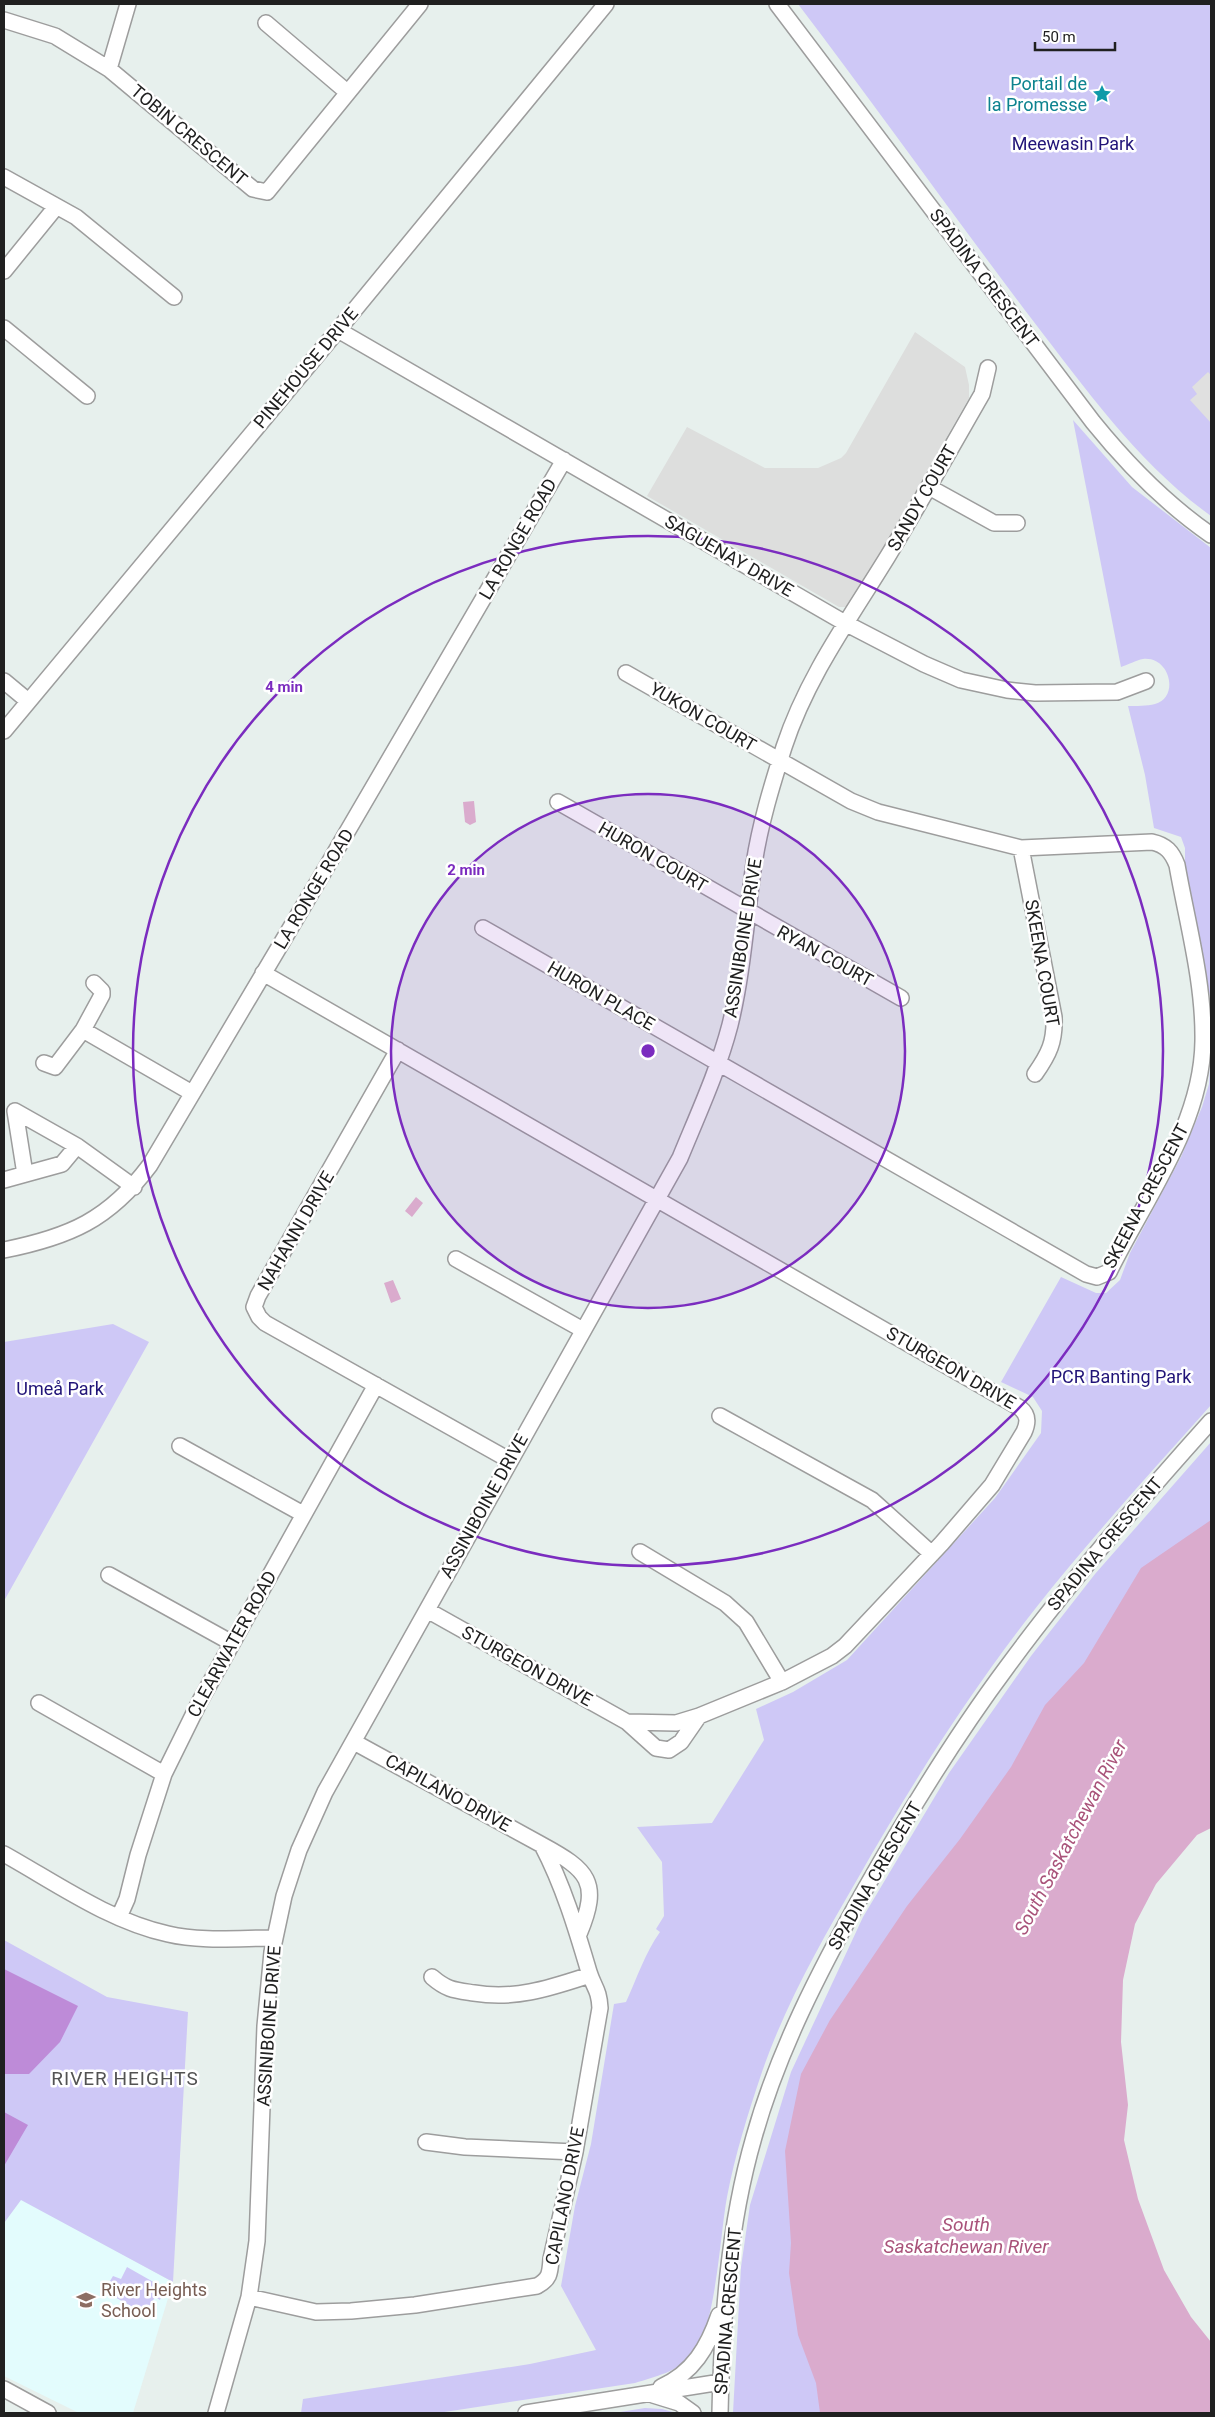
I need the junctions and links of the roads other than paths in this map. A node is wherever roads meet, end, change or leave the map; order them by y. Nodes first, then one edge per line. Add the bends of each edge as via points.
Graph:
1 (128, 4) edge
2 (420, 4) edge
3 (606, 4) edge
4 (777, 4) edge
5 (4, 20) edge
6 (266, 24) dead end
7 (109, 68) junction
8 (347, 92) junction
9 (4, 177) edge
10 (56, 207) junction
11 (4, 271) edge
12 (174, 297) dead end
13 (4, 328) edge
14 (338, 330) junction
15 (988, 368) dead end
16 (86, 396) dead end
17 (564, 460) junction
18 (929, 487) junction
19 (1017, 523) dead end
20 (1211, 535) edge
21 (844, 623) junction
22 (626, 673) dead end
23 (4, 681) edge
24 (1146, 681) dead end
25 (28, 701) junction
26 (4, 731) edge
27 (780, 761) junction
28 (558, 802) dead end
29 (1022, 848) junction
30 (748, 912) junction
31 (483, 928) dead end
32 (263, 972) junction
33 (94, 983) dead end
34 (901, 998) dead end
35 (83, 1030) junction
36 (398, 1050) junction
37 (44, 1063) dead end
38 (719, 1064) junction
39 (1036, 1074) dead end
40 (192, 1093) junction
41 (77, 1146) junction
42 (25, 1174) junction
43 (4, 1180) edge
44 (134, 1187) junction
45 (657, 1199) junction
46 (4, 1250) edge
47 (456, 1259) dead end
48 (583, 1330) junction
49 (376, 1385) junction
50 (720, 1416) dead end
51 (1211, 1421) edge
52 (180, 1446) dead end
53 (510, 1460) junction
54 (303, 1514) junction
55 (640, 1552) dead end
56 (932, 1554) junction
57 (109, 1575) dead end
58 (427, 1610) junction
59 (232, 1643) junction
60 (782, 1682) junction
61 (39, 1703) dead end
62 (699, 1716) junction
63 (627, 1722) junction
64 (354, 1742) junction
65 (164, 1774) junction
66 (542, 1845) junction
67 (4, 1854) edge
68 (119, 1917) junction
69 (579, 1934) junction
70 (274, 1938) junction
71 (590, 1974) junction
72 (432, 1977) dead end
73 (426, 2142) dead end
74 (575, 2152) junction
75 (249, 2297) junction
76 (725, 2299) junction
77 (721, 2382) junction
78 (4, 2389) edge
79 (647, 2394) junction
80 (48, 2413) edge
81 (216, 2413) edge
82 (526, 2413) edge
83 (693, 2413) edge
84 (720, 2413) edge

1 - 7 street
2 - 8 street, TOBIN CRESCENT
3 - 14 street, PINEHOUSE DRIVE
4 - 20 street, SPADINA CRESCENT via 1093,422 1141,476
5 - 7 street, TOBIN CRESCENT via 55,36
6 - 8 street
7 - 8 street, TOBIN CRESCENT via 252,189 267,192
9 - 10 street
10 - 11 street
10 - 12 street via 76,217
13 - 16 street
14 - 17 street, SAGUENAY DRIVE
14 - 25 street, PINEHOUSE DRIVE
15 - 18 street, SANDY COURT via 982,394
17 - 21 street, SAGUENAY DRIVE
17 - 32 street, LA RONGE ROAD
18 - 19 street via 994,523
18 - 21 street, SANDY COURT
21 - 24 street, SAGUENAY DRIVE via 962,680 1007,690 1117,692
21 - 27 street, ASSINIBOINE DRIVE via 805,695
22 - 27 street, YUKON COURT
23 - 25 street
25 - 26 street, PINEHOUSE DRIVE
27 - 29 street, SKEENA CRESCENT via 878,812
27 - 30 street, ASSINIBOINE DRIVE via 760,837
28 - 30 street, HURON COURT
29 - 38 street, SKEENA CRESCENT via 1152,842 1166,847 1177,865 1200,994 1203,1043 1200,1068 1181,1133 1109,1272 1097,1277 1086,1274
29 - 39 street, SKEENA COURT via 1054,1017 1055,1037
30 - 34 street, RYAN COURT
30 - 38 street, ASSINIBOINE DRIVE via 740,977
31 - 38 street, HURON PLACE
32 - 36 street
32 - 40 street, LA RONGE ROAD
33 - 35 street via 102,995
35 - 37 street via 55,1067
35 - 40 street
36 - 45 street
36 - 49 street, NAHANNI DRIVE via 254,1307 265,1323
38 - 45 street, ASSINIBOINE DRIVE via 680,1158
40 - 44 street, LA RONGE ROAD
41 - 42 street via 62,1164
41 - 42 street via 14,1112
41 - 44 street
42 - 43 street
44 - 46 street, LA RONGE ROAD via 86,1225 41,1242
45 - 48 street, ASSINIBOINE DRIVE
45 - 56 street, STURGEON DRIVE via 1024,1411 1027,1424 992,1485
47 - 48 street
48 - 53 street, ASSINIBOINE DRIVE
49 - 53 street, NAHANNI DRIVE
49 - 54 street, CLEARWATER ROAD
50 - 56 street via 872,1500
51 - 76 street, SPADINA CRESCENT via 1082,1570 1006,1668 894,1838 849,1919 803,2008 769,2091 744,2175
52 - 54 street
53 - 58 street, ASSINIBOINE DRIVE
54 - 59 street, CLEARWATER ROAD
55 - 60 street via 725,1603 746,1622
56 - 60 street, STURGEON DRIVE via 845,1646
57 - 59 street
58 - 63 street, STURGEON DRIVE
58 - 64 street, ASSINIBOINE DRIVE
59 - 65 street, CLEARWATER ROAD
60 - 62 street, STURGEON DRIVE
61 - 65 street
62 - 63 street, STURGEON DRIVE via 676,1723
62 - 63 street, STURGEON DRIVE via 681,1742 669,1750 656,1748
64 - 66 street, CAPILANO DRIVE
64 - 70 street, ASSINIBOINE DRIVE via 325,1792 299,1850
65 - 68 street, CLEARWATER ROAD
66 - 69 street, CAPILANO DRIVE
66 - 69 street, CAPILANO DRIVE via 568,1859 584,1874 590,1889 589,1910
67 - 68 street
68 - 70 street via 154,1931 186,1937
69 - 71 street, CAPILANO DRIVE
70 - 75 street, ASSINIBOINE DRIVE via 265,2026 257,2241
71 - 72 street via 542,1991 494,1996 445,1988
71 - 74 street, CAPILANO DRIVE via 599,1992 600,2008
73 - 74 street
74 - 75 street, CAPILANO DRIVE via 550,2273 546,2281 537,2286 415,2305 351,2311 316,2312
75 - 81 street, ASSINIBOINE DRIVE
76 - 77 street, SPADINA CRESCENT
76 - 79 street via 712,2333 695,2363 672,2382
77 - 79 street
77 - 84 street, SPADINA CRESCENT
78 - 80 street
79 - 82 street
79 - 83 street via 679,2403

